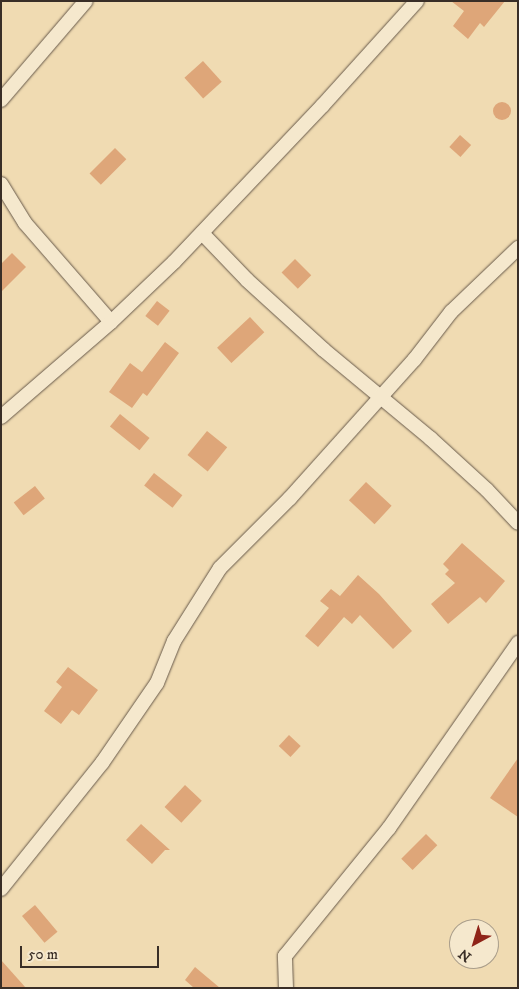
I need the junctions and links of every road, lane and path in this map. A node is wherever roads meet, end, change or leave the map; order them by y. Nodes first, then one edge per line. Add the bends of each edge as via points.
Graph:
1 (86, 1) edge
2 (417, 1) edge
3 (1, 100) edge
4 (1, 184) edge
5 (202, 233) junction
6 (518, 248) edge
7 (111, 322) junction
8 (380, 396) junction
9 (1, 417) edge
10 (518, 523) edge
11 (518, 643) edge
12 (1, 888) edge
13 (286, 988) edge

1 - 3 street
2 - 5 street
4 - 7 street via 25,224
5 - 7 street
5 - 8 street via 247,280
6 - 8 street via 451,312 414,360
7 - 9 street
8 - 10 street via 480,484
8 - 12 street via 290,498 220,568 174,641 157,683 102,764
11 - 13 street via 389,828 285,956

